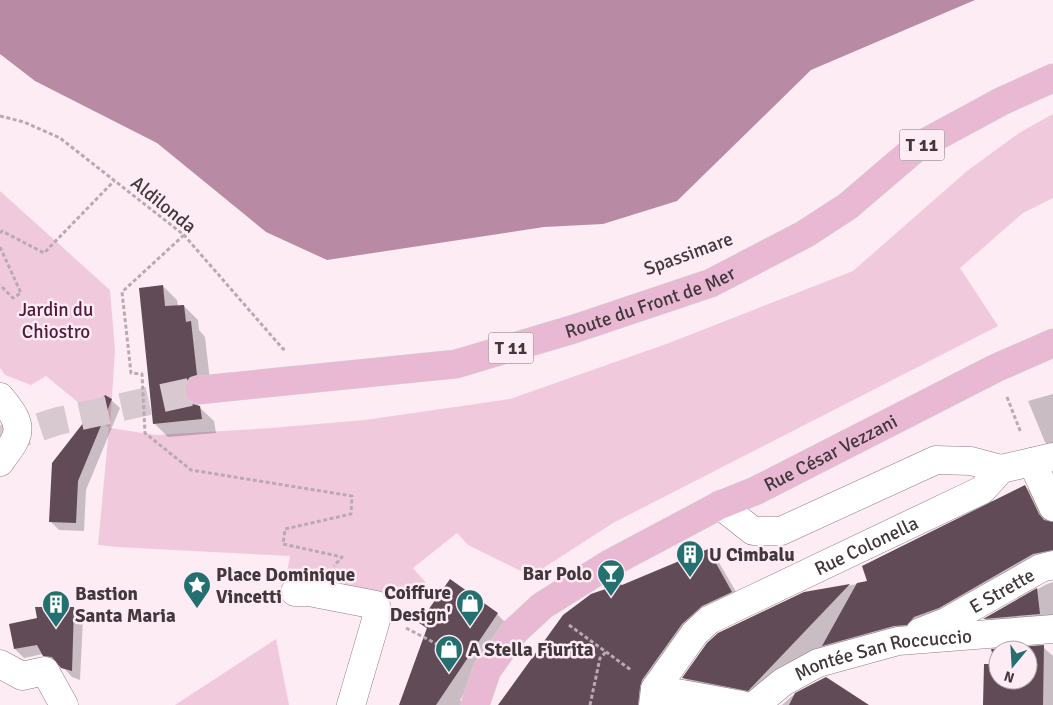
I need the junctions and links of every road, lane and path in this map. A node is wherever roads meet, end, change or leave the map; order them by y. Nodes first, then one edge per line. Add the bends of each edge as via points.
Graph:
1 (1053, 78) edge
2 (0, 116) edge
3 (114, 181) junction
4 (0, 233) edge
5 (184, 235) junction
6 (0, 246) edge
7 (0, 285) edge
8 (1053, 343) edge
9 (290, 351) dead end
10 (996, 368) junction
11 (199, 390) tunnel mouth
12 (0, 397) edge
13 (1042, 460) edge
14 (0, 462) edge
15 (1001, 469) junction
16 (720, 505) junction
17 (1053, 508) edge
18 (1053, 566) edge
19 (302, 592) joint
20 (542, 606) junction
21 (376, 620) junction
22 (1053, 629) edge
23 (898, 641) junction
24 (607, 651) junction
25 (0, 664) edge
26 (488, 670) junction
27 (654, 697) edge
28 (64, 705) edge
29 (351, 705) edge
30 (475, 705) edge
31 (590, 705) edge
32 (742, 705) edge
33 (755, 705) edge

1 - 11 main road, Route du Front de Mer / T 11 via 1002,101 917,147 848,206 805,234 711,282 574,329 456,364
2 - 3 path, Aldilonda via 24,122 60,138
3 - 4 path via 44,253 2,231
3 - 5 path, Aldilonda
5 - 9 path, Aldilonda via 283,348
5 - 19 path via 122,292 131,373 142,374 145,434 191,470 352,496 351,514 284,529 283,544 342,557
6 - 7 path via 21,293 13,298
8 - 10 main road, Rue César Vezzani
10 - 13 path
10 - 16 main road, Rue César Vezzani via 755,491
12 - 14 street via 10,408 17,424 16,437
13 - 15 street
13 - 17 street
15 - 16 street via 971,461 936,460 781,531 753,531
15 - 27 street, Rue Colonella via 982,490 708,620 695,633
16 - 20 main road, Rue César Vezzani via 609,564
18 - 23 street, E Strette via 1042,568 946,622
19 - 21 street via 376,605
20 - 24 path
20 - 26 main road via 515,631
21 - 26 path via 390,620
21 - 29 street
22 - 23 street, Montée San Roccuccio
23 - 33 street, Montée San Roccuccio via 818,663 783,682
24 - 27 path
24 - 31 path via 600,658
25 - 28 street via 22,676 45,671
26 - 30 main road
27 - 32 street

